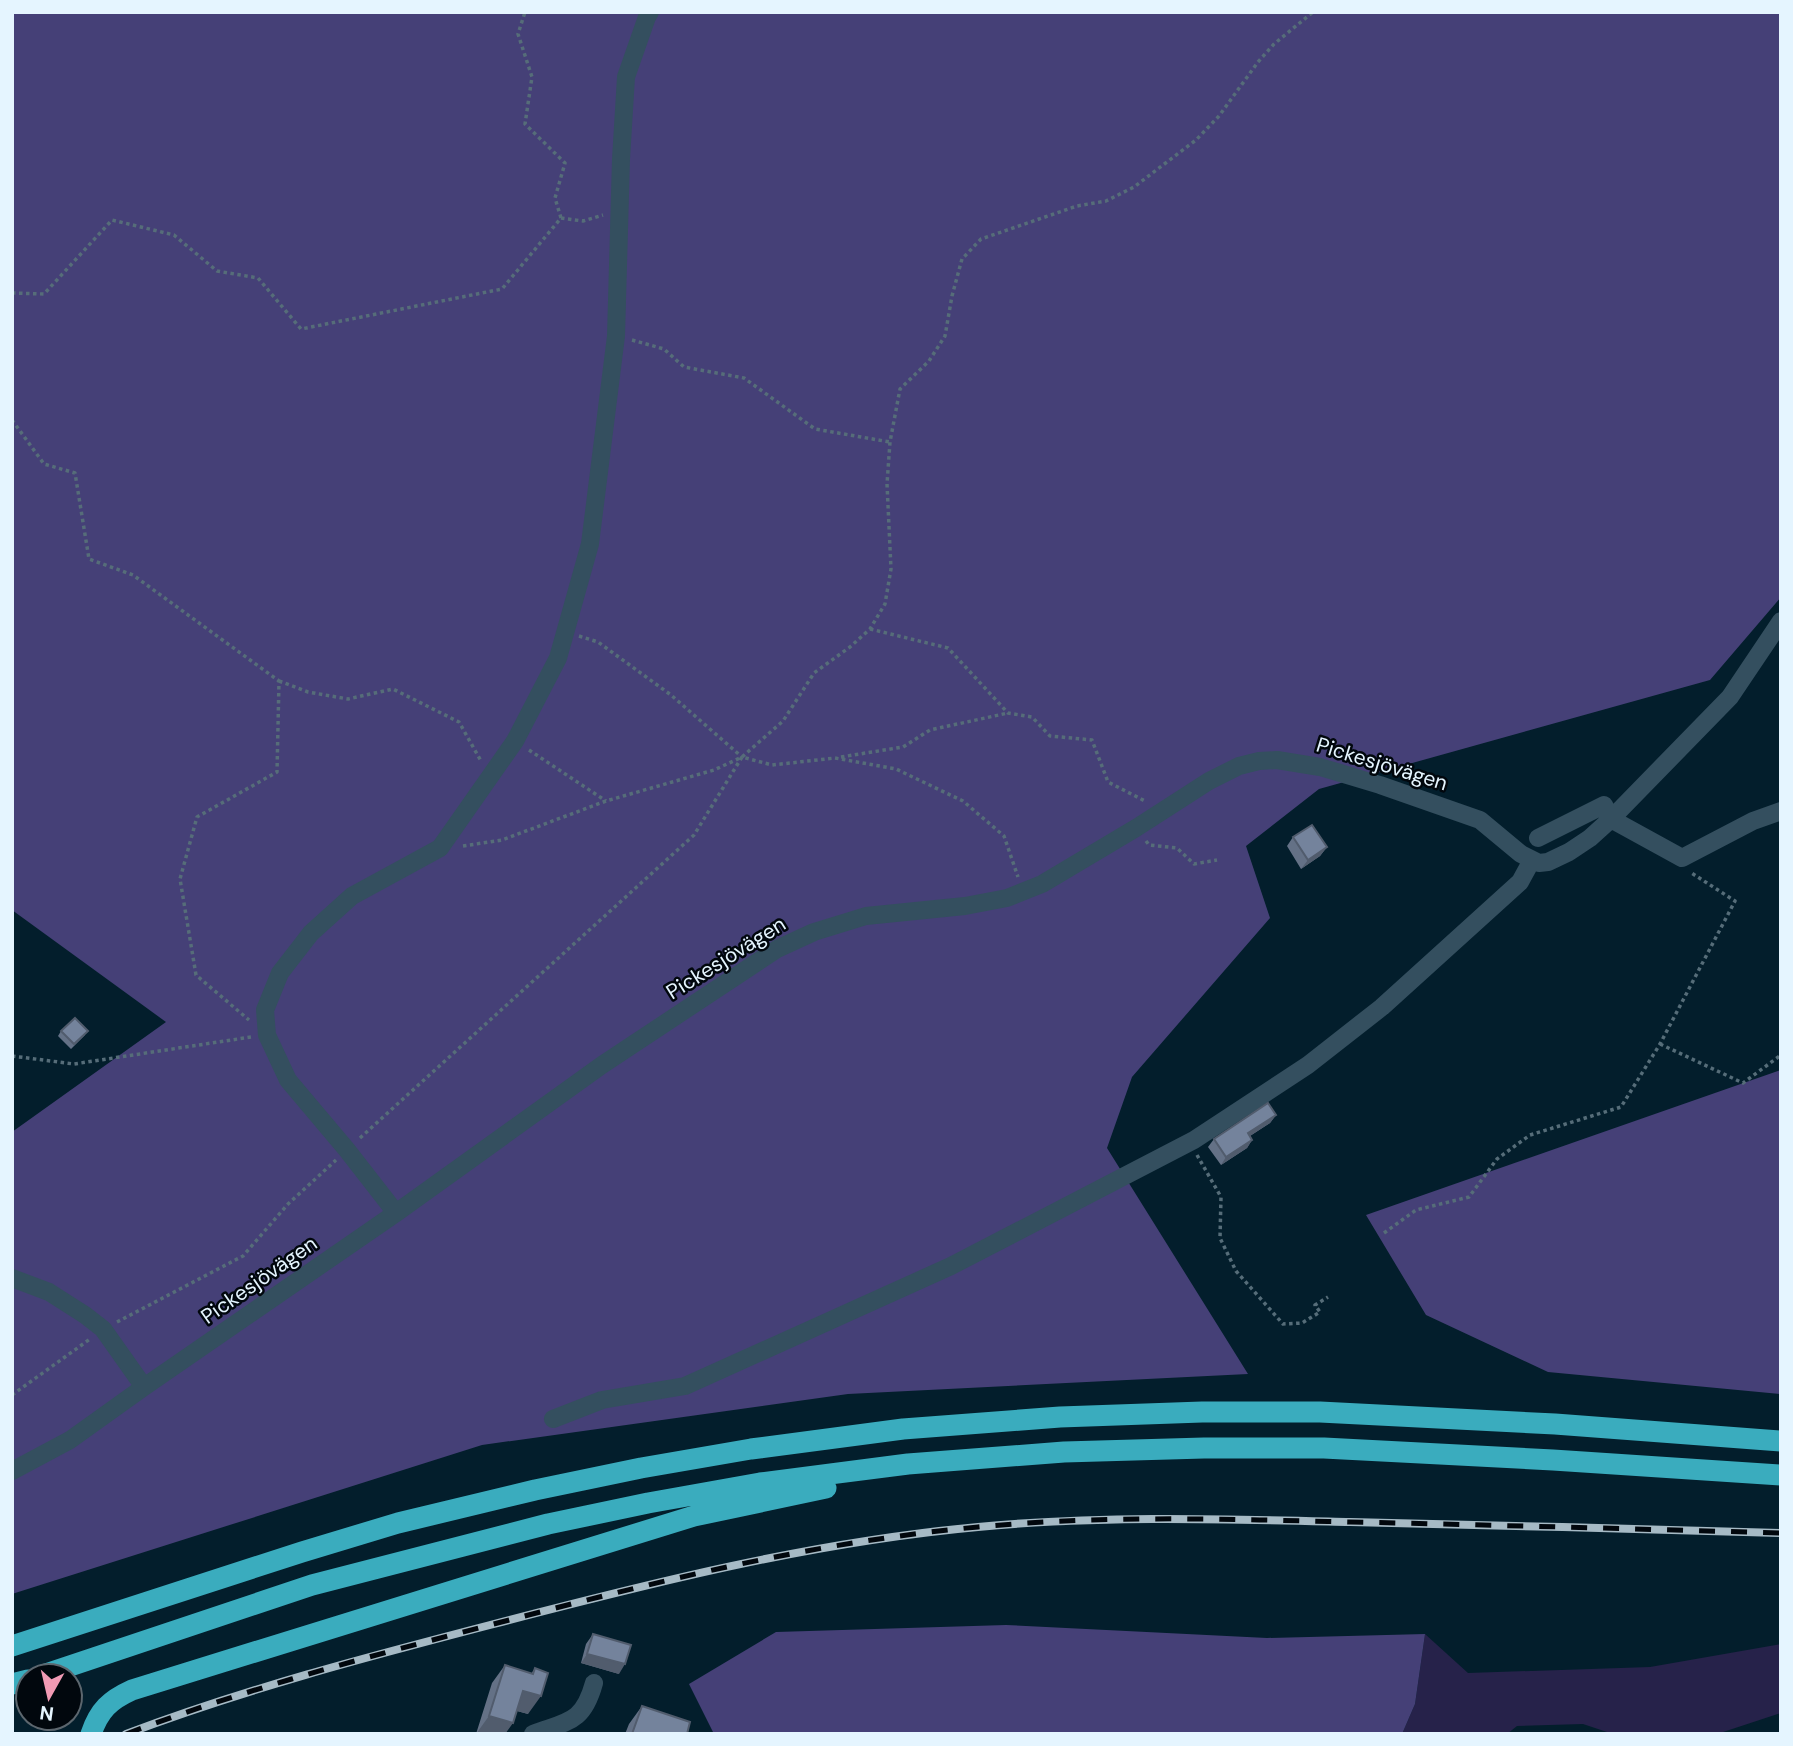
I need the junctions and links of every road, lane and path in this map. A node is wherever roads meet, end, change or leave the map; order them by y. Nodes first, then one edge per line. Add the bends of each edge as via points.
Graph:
1 (524, 12) edge
2 (650, 12) edge
3 (1312, 12) edge
4 (620, 209) junction
5 (561, 218) junction
6 (12, 293) edge
7 (617, 336) junction
8 (12, 420) edge
9 (890, 442) junction
10 (1781, 621) edge
11 (870, 629) junction
12 (566, 632) junction
13 (279, 681) junction
14 (1008, 713) junction
15 (515, 741) junction
16 (742, 757) junction
17 (835, 758) junction
18 (495, 768) junction
19 (606, 801) junction
20 (1163, 810) junction
21 (1781, 811) edge
22 (1611, 819) junction
23 (1136, 828) junction
24 (1538, 838) dead end
25 (440, 848) junction
26 (1682, 858) junction
27 (1217, 860) dead end
28 (1532, 860) junction
29 (1023, 892) junction
30 (267, 1035) junction
31 (1660, 1044) junction
32 (1781, 1055) edge
33 (12, 1056) edge
34 (1194, 1140) junction
35 (347, 1150) junction
36 (396, 1213) junction
37 (1384, 1233) dead end
38 (12, 1278) edge
39 (1328, 1297) dead end
40 (103, 1329) junction
41 (144, 1387) junction
42 (12, 1395) edge
43 (554, 1419) dead end
44 (1781, 1441) edge
45 (972, 1459) junction
46 (12, 1471) edge
47 (1781, 1475) edge
48 (12, 1646) edge
49 (82, 1662) edge
50 (594, 1683) dead end
51 (90, 1734) edge
52 (533, 1734) edge

1 - 5 path via 518,34 533,77 525,124 565,163 555,198
2 - 4 street via 626,77
3 - 9 path via 1274,44 1196,140 1134,187 1106,201 1077,206 981,239 962,259 946,336 929,361 900,389
4 - 5 path via 583,221
4 - 7 street
5 - 6 path via 502,289 301,328 258,278 217,271 174,235 113,220 44,294
7 - 9 path via 664,349 684,368 744,378 815,429
7 - 12 street via 590,544
8 - 13 path via 44,464 75,473 89,559 133,575
9 - 11 path via 891,569 885,604
10 - 22 street via 1730,697
11 - 14 path via 948,648
11 - 16 path via 814,673 783,721
12 - 15 street via 558,658
12 - 16 path via 598,642 671,695
13 - 18 path via 348,699 393,689 458,722 481,761
13 - 30 path via 277,772 197,817 180,879 196,975
14 - 17 path via 930,730 903,747
14 - 20 path via 1032,717 1050,736 1092,740 1108,782
15 - 18 street
15 - 19 path
16 - 17 path via 772,765
16 - 19 path
16 - 35 path via 694,835
17 - 29 path via 897,769 963,802 1004,836
18 - 25 street
19 - 25 path via 502,840
20 - 23 street, Pickesjövägen
20 - 28 street, Pickesjövägen via 1239,766 1277,760 1320,767 1480,820
21 - 26 street
22 - 24 street via 1604,805
22 - 26 street
22 - 28 street via 1556,859
23 - 27 path via 1149,845 1177,848 1194,864
23 - 29 street, Pickesjövägen
25 - 30 street via 352,895 311,933 280,973 265,1010
26 - 31 path via 1689,871 1735,901
28 - 34 street via 1520,882 1382,1007 1308,1065
29 - 36 street, Pickesjövägen via 965,906 866,916 777,949 602,1065
30 - 33 path via 74,1064
30 - 35 street via 288,1080
31 - 32 path via 1743,1083
31 - 37 path via 1621,1107 1530,1135 1497,1158 1469,1197 1416,1210
34 - 39 path via 1195,1152 1220,1197 1220,1238 1236,1271 1283,1324 1302,1323 1320,1312 1315,1305
34 - 43 street via 951,1266 685,1386 602,1400
35 - 36 street
35 - 40 path via 288,1204 243,1256
36 - 41 street, Pickesjövägen
38 - 40 street via 48,1292
40 - 41 street
40 - 42 path
41 - 46 street, Pickesjövägen via 71,1440
44 - 48 highway via 1320,1412 1202,1412 902,1429 641,1468 398,1523
45 - 47 highway via 1064,1452 1324,1448
45 - 49 highway via 760,1483 548,1524 312,1585
45 - 51 highway via 694,1516 378,1613 132,1690 104,1708
50 - 52 street via 589,1700 569,1723

